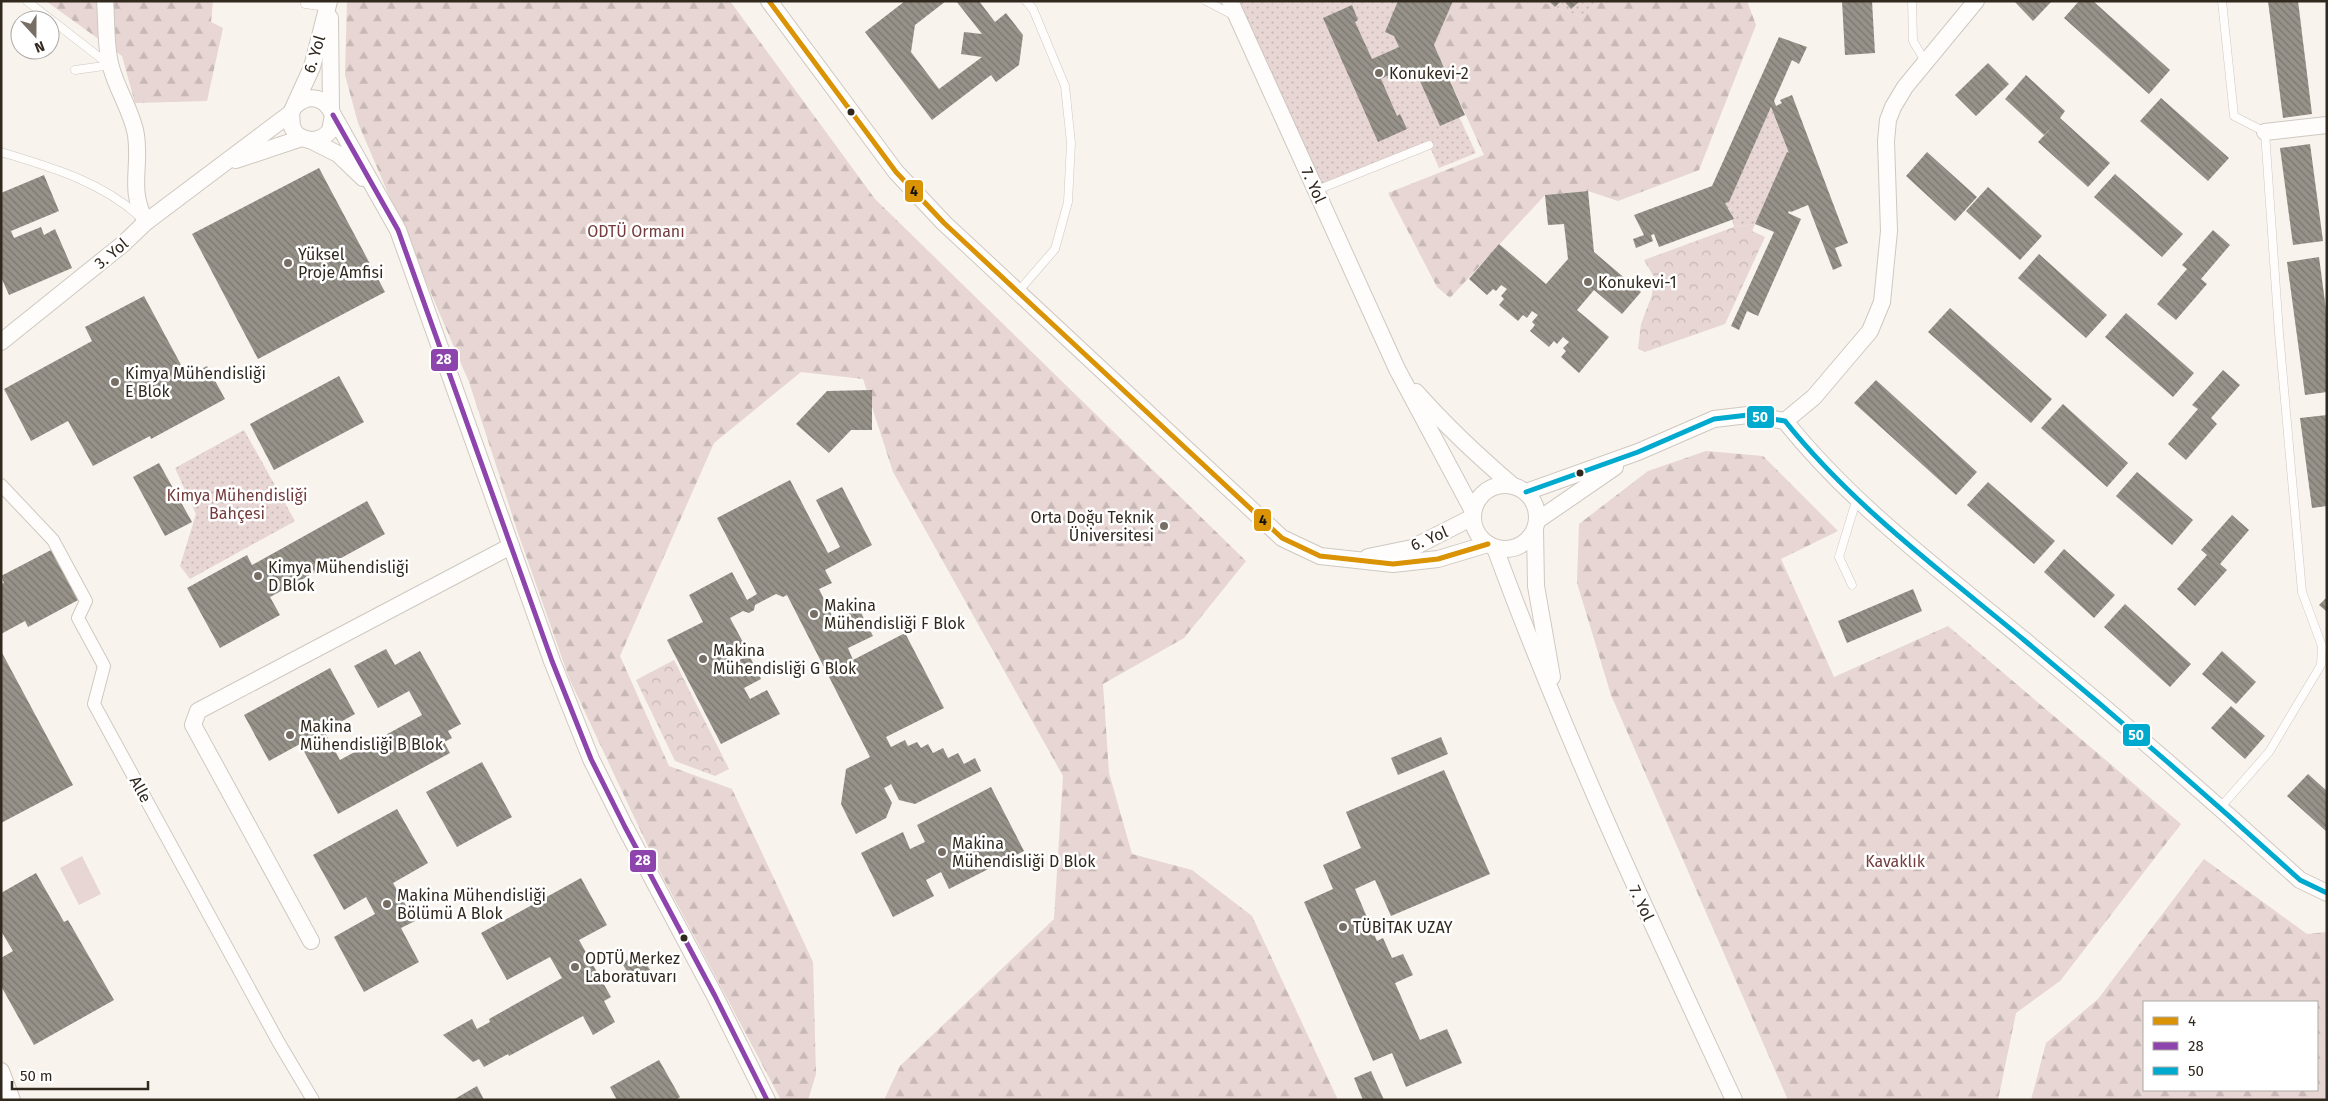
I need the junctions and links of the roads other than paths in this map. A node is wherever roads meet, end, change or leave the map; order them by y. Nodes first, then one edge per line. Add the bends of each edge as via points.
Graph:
1 (27, 1) edge
2 (105, 1) edge
3 (768, 1) edge
4 (1026, 1) edge
5 (1206, 1) edge
6 (1230, 1) edge
7 (1912, 1) edge
8 (2222, 1) edge
9 (329, 3) edge
10 (305, 4) dead end
11 (1968, 6) edge
12 (1238, 18) junction
13 (1925, 61) junction
14 (110, 65) junction
15 (75, 70) dead end
16 (293, 109) junction
17 (332, 112) junction
18 (2327, 126) edge
19 (2265, 132) junction
20 (306, 139) junction
21 (1429, 145) dead end
22 (1, 152) edge
23 (223, 166) junction
24 (1317, 190) junction
25 (377, 192) junction
26 (146, 222) junction
27 (1017, 293) junction
28 (1, 342) edge
29 (1397, 369) junction
30 (1785, 421) junction
31 (1638, 452) junction
32 (1, 485) edge
33 (1519, 489) junction
34 (1857, 498) junction
35 (1473, 514) junction
36 (1536, 525) junction
37 (512, 546) junction
38 (1492, 546) junction
39 (1354, 560) junction
40 (1852, 584) dead end
41 (1556, 704) junction
42 (2219, 809) junction
43 (2327, 893) edge
44 (312, 941) dead end
45 (1, 1071) edge
46 (12, 1100) edge
47 (313, 1100) edge
48 (767, 1100) edge
49 (1734, 1100) edge

1 - 14 lane
2 - 14 street
3 - 27 street, 6. Yol via 896,172
4 - 27 lane via 1033,9 1065,86 1071,143 1068,202 1055,248
5 - 12 lane
6 - 12 street, 7. Yol
7 - 13 lane via 1913,41
8 - 19 lane via 2234,116
9 - 10 lane
9 - 16 street, 6. Yol via 312,67
9 - 17 street, 6. Yol
11 - 13 street
12 - 24 street, 7. Yol
13 - 30 street via 1893,107 1888,120 1889,231 1882,302 1870,331 1814,397
14 - 15 lane
14 - 26 street via 135,129 136,196
16 - 17 street via 306,98 313,98 320,99
16 - 20 street via 292,127
16 - 23 street, 3. Yol
17 - 20 street via 330,130 319,139
17 - 25 street
18 - 19 street
19 - 42 lane via 2302,592 2322,646 2321,665 2269,752
20 - 23 street, 3. Yol
20 - 25 street via 338,154
21 - 24 lane
22 - 26 lane via 54,168 100,189 127,205
23 - 26 street, 3. Yol
24 - 29 street, 7. Yol
25 - 37 street via 398,230
26 - 28 street, 3. Yol
27 - 39 street, 6. Yol via 1282,538 1320,556
29 - 33 street, 7. Yol via 1441,420 1483,461
29 - 35 street, 7. Yol
30 - 31 street via 1748,415 1714,419
30 - 34 street via 1813,456
31 - 33 street
31 - 36 street
32 - 47 street, Alle via 53,540 86,601 78,618 104,666 94,704
33 - 35 street via 1492,487 1483,493
33 - 36 street, 7. Yol via 1537,510
34 - 40 lane via 1839,557
34 - 42 street via 2110,711
35 - 38 street, 7. Yol via 1476,532
35 - 39 street, 6. Yol via 1412,548
36 - 38 street via 1530,538 1522,545 1512,549
36 - 41 street, 7. Yol via 1536,586
37 - 44 street via 198,710 193,725
37 - 48 street via 591,759
38 - 39 street, 6. Yol via 1438,559 1393,564
38 - 41 street, 7. Yol
41 - 49 street, 7. Yol via 1629,874
42 - 43 street via 2300,880
45 - 46 street

